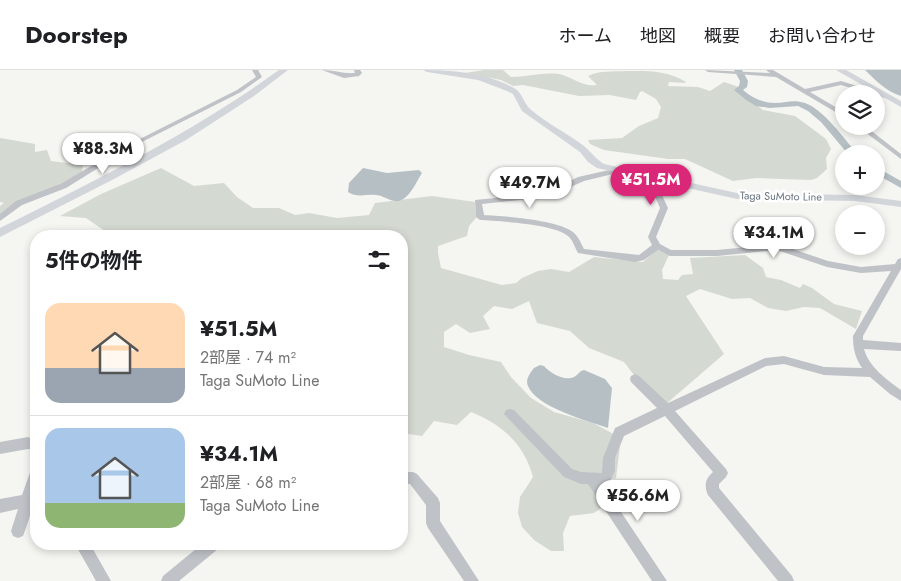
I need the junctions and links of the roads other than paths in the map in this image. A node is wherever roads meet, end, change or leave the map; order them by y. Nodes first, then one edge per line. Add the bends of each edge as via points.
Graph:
1 (255, 70) edge
2 (276, 70) edge
3 (284, 70) edge
4 (325, 70) edge
5 (358, 70) edge
6 (427, 70) edge
7 (708, 70) edge
8 (769, 70) edge
9 (840, 70) edge
10 (739, 72) edge
11 (776, 75) junction
12 (804, 91) junction
13 (892, 98) junction
14 (901, 104) edge
15 (835, 110) edge
16 (872, 135) edge
17 (901, 157) edge
18 (618, 170) junction
19 (676, 182) junction
20 (901, 204) edge
21 (7, 222) edge
22 (0, 233) edge
23 (657, 246) junction
24 (899, 266) edge
25 (857, 344) junction
26 (901, 347) edge
27 (872, 373) junction
28 (635, 379) dead end
29 (901, 396) edge
30 (667, 410) junction
31 (510, 414) dead end
32 (30, 444) edge
33 (0, 448) edge
34 (408, 478) edge
35 (592, 480) junction
36 (30, 493) edge
37 (28, 500) junction
38 (0, 506) edge
39 (18, 530) dead end
40 (86, 550) edge
41 (206, 550) edge
42 (104, 581) edge
43 (168, 581) edge
44 (472, 581) edge
45 (660, 581) edge
46 (787, 581) edge

1 - 21 street via 259,77 239,91 130,146 63,186 19,202
2 - 21 highway via 186,130
3 - 21 highway via 244,100 176,141
4 - 5 street via 344,76 357,75
6 - 18 main road, Taga SuMoto Line via 480,78 510,89 525,109 583,150 595,164
7 - 10 street
8 - 11 street
9 - 13 main road
10 - 11 street
11 - 12 street
12 - 13 street via 841,83
12 - 15 street
13 - 14 main road
16 - 17 street
18 - 19 main road, Taga SuMoto Line
18 - 23 street via 581,179 548,195 478,202 480,217 556,228 572,235 581,251 614,257 641,258
19 - 20 main road, Taga SuMoto Line via 737,196 856,198
19 - 23 street via 657,192 664,208 652,237
21 - 22 highway
23 - 24 street via 670,253 717,253 778,247 822,263 861,270
24 - 25 street via 858,336
25 - 26 street
25 - 27 street
27 - 29 street
27 - 30 street via 824,370 784,360 764,362
28 - 30 street
30 - 35 street via 619,432 605,479
30 - 46 street via 722,473 712,481 713,491
31 - 35 street via 568,473
32 - 33 street
34 - 44 street via 413,478 433,502 433,523
35 - 45 street
36 - 37 street
37 - 38 street
37 - 39 street
40 - 42 street
41 - 43 street

